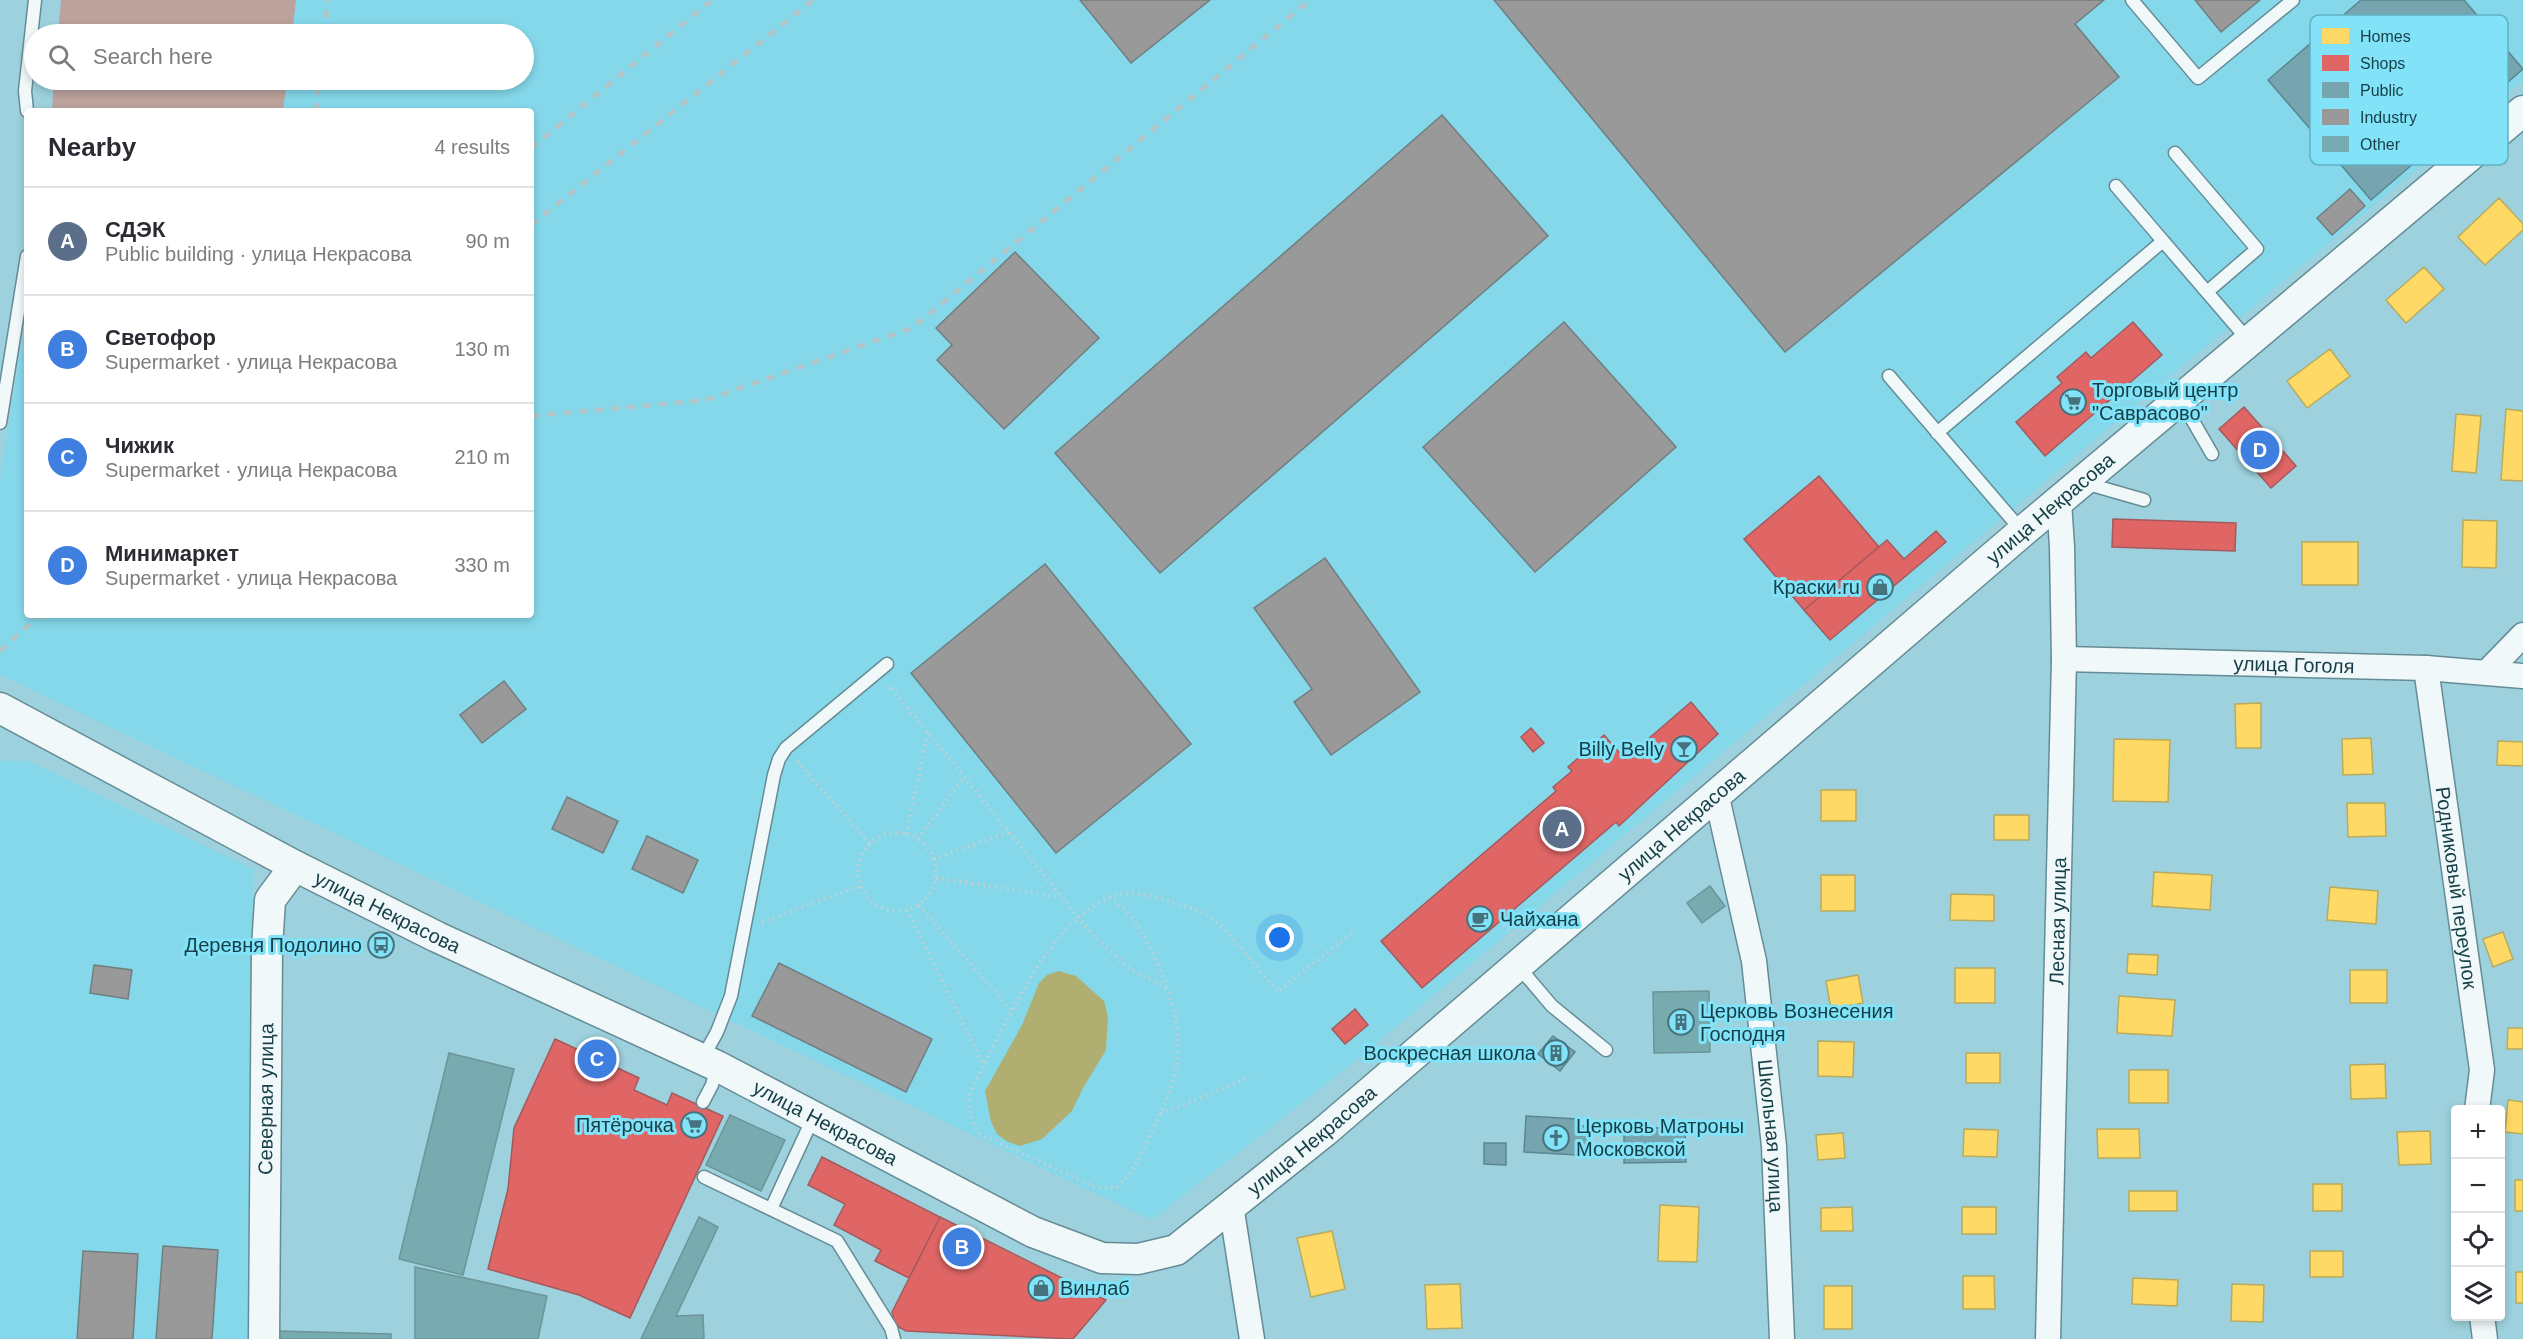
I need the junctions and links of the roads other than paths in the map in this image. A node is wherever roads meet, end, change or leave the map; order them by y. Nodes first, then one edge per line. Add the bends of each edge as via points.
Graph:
1 (35, 0) edge
2 (2132, 0) edge
3 (2293, 0) edge
4 (32, 24) edge
5 (25, 90) edge
6 (27, 108) edge
7 (2523, 111) edge
8 (2508, 124) edge
9 (2175, 153) dead end
10 (2459, 165) edge
11 (2116, 186) dead end
12 (2163, 241) junction
13 (24, 275) edge
14 (2207, 292) junction
15 (2249, 341) junction
16 (1889, 376) dead end
17 (2178, 401) junction
18 (0, 423) edge
19 (1937, 433) junction
20 (2212, 454) dead end
21 (2086, 479) junction
22 (2144, 500) dead end
23 (2059, 502) junction
24 (2022, 532) junction
25 (2523, 635) edge
26 (2064, 659) junction
27 (887, 664) dead end
28 (2426, 668) junction
29 (2488, 671) junction
30 (2523, 676) edge
31 (4, 715) edge
32 (1716, 793) junction
33 (295, 866) junction
34 (1518, 965) junction
35 (1606, 1050) dead end
36 (709, 1063) junction
37 (703, 1102) dead end
38 (2478, 1105) edge
39 (813, 1116) junction
40 (704, 1177) dead end
41 (1229, 1206) junction
42 (771, 1209) junction
43 (2483, 1321) edge
44 (264, 1339) edge
45 (894, 1339) edge
46 (1252, 1339) edge
47 (1782, 1339) edge
48 (2048, 1339) edge
49 (2485, 1339) edge

1 - 4 lane
2 - 3 lane via 2198,78
5 - 6 lane
7 - 8 street, улица Некрасова
9 - 14 lane via 2257,249
10 - 15 street, улица Некрасова
11 - 12 lane
12 - 14 lane
12 - 19 lane
13 - 18 lane
14 - 15 lane
15 - 17 street, улица Некрасова
16 - 19 lane
17 - 20 lane
17 - 21 street, улица Некрасова
19 - 24 lane
21 - 22 lane via 2095,486
21 - 23 street, улица Некрасова
23 - 24 street, улица Некрасова
23 - 26 street, Лесная улица
24 - 32 street, улица Некрасова
25 - 29 street
26 - 28 street, улица Гоголя
26 - 48 street, Лесная улица
27 - 36 lane via 786,748 778,759 731,996
28 - 29 street, улица Гоголя
28 - 38 street, Родниковый переулок via 2482,1070
29 - 30 street, улица Гоголя
31 - 33 street, улица Некрасова
32 - 34 street, улица Некрасова
32 - 47 street, Школьная улица via 1754,961 1774,1146
33 - 36 street, улица Некрасова via 458,947
33 - 44 street, Северная улица via 270,900
34 - 35 lane via 1552,1006
34 - 41 street, улица Некрасова via 1325,1131
36 - 37 lane via 712,1085
36 - 39 street, улица Некрасова
39 - 41 street, улица Некрасова via 1033,1232 1102,1258 1138,1260 1176,1250
39 - 42 lane
40 - 42 lane
41 - 46 street
42 - 45 lane via 837,1241
43 - 49 street

